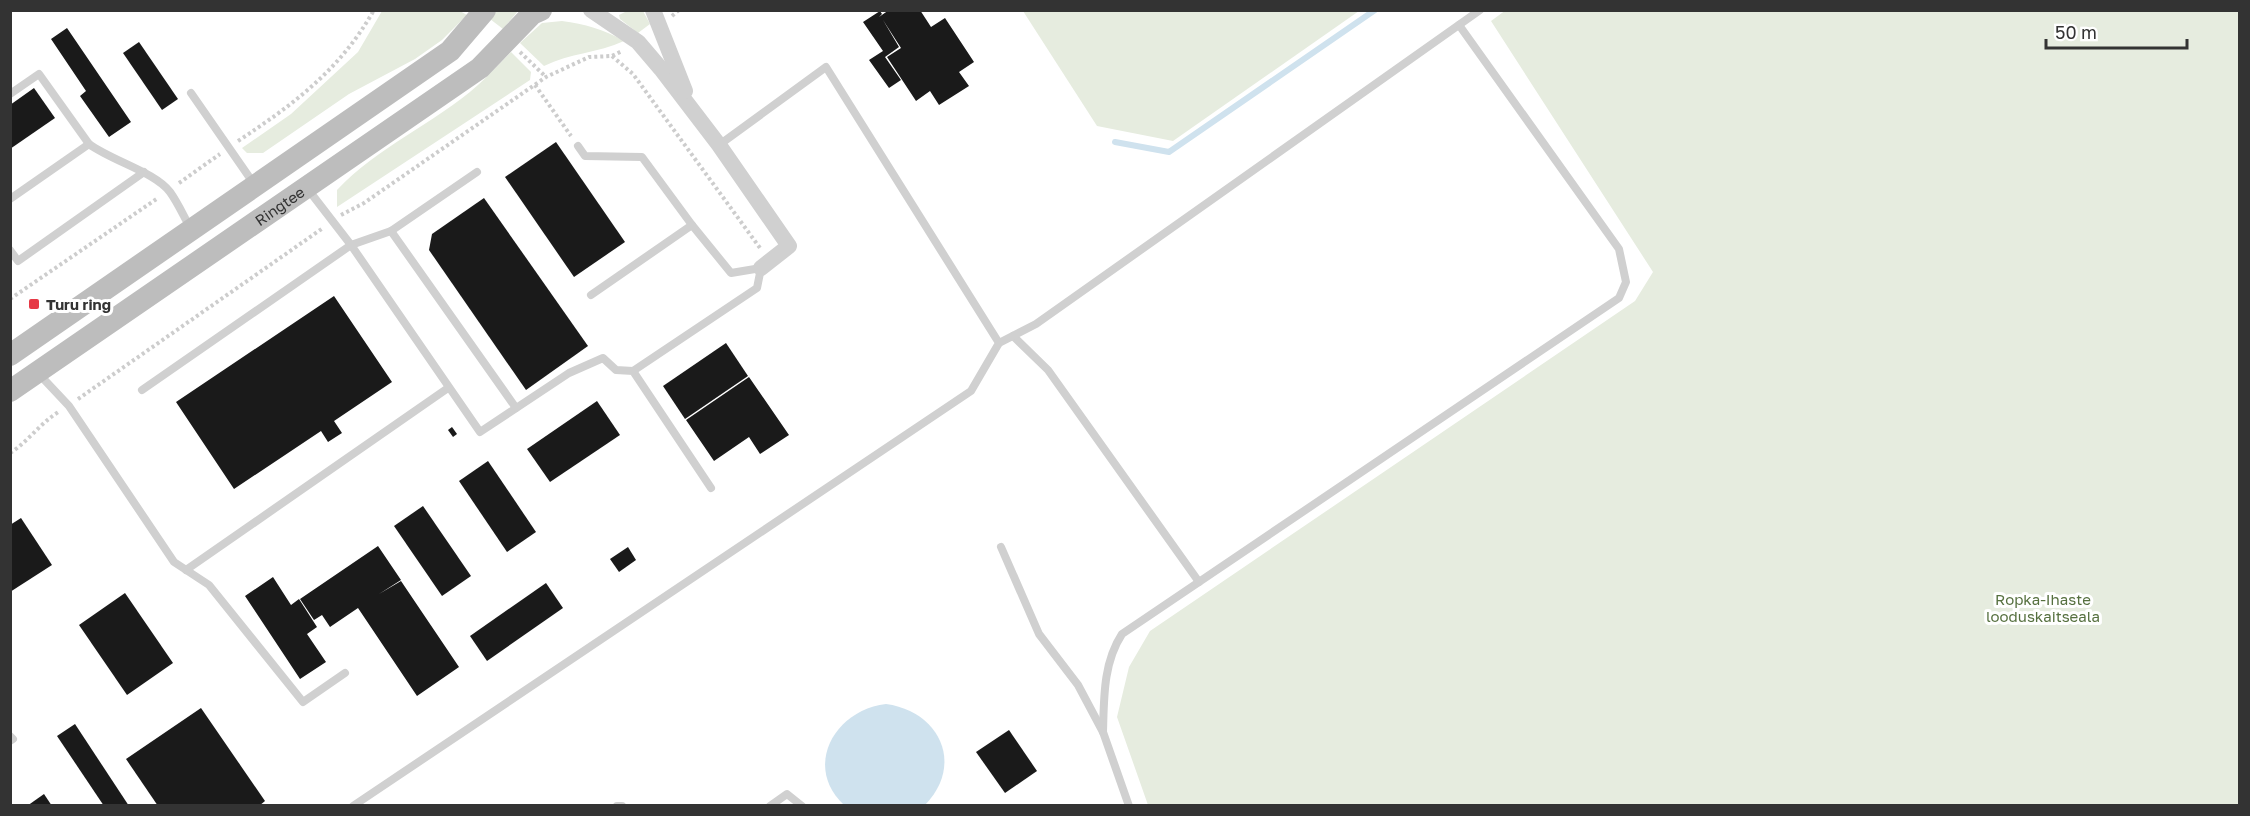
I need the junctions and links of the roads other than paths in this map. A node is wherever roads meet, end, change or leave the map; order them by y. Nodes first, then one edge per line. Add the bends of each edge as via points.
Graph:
1 (485, 10) edge
2 (541, 10) edge
3 (591, 10) edge
4 (653, 10) edge
5 (1480, 10) edge
6 (1459, 25) junction
7 (191, 93) dead end
8 (10, 94) edge
9 (691, 109) junction
10 (89, 144) junction
11 (719, 145) junction
12 (578, 146) road end
13 (144, 172) junction
14 (477, 172) dead end
15 (255, 187) junction
16 (306, 188) junction
17 (10, 199) edge
18 (692, 225) junction
19 (191, 230) junction
20 (391, 231) junction
21 (351, 245) junction
22 (10, 250) edge
23 (14, 263) edge
24 (765, 264) junction
25 (591, 295) dead end
26 (1013, 336) junction
27 (999, 343) junction
28 (10, 355) edge
29 (633, 371) junction
30 (38, 372) junction
31 (448, 388) junction
32 (142, 390) dead end
33 (10, 392) edge
34 (516, 408) junction
35 (711, 488) dead end
36 (1001, 547) dead end
37 (186, 570) junction
38 (1199, 582) junction
39 (345, 673) dead end
40 (1103, 732) junction
41 (10, 736) edge
42 (10, 741) edge
43 (353, 806) edge
44 (617, 806) edge
45 (622, 806) edge
46 (770, 806) edge
47 (802, 806) edge
48 (1129, 806) edge

1 - 15 main road, Ringtee via 450,51
2 - 16 main road, Ringtee via 532,14 480,68
3 - 9 street via 638,42
4 - 9 street
5 - 6 lane
6 - 26 lane via 1036,324
6 - 38 lane via 1619,249 1626,282 1618,298
7 - 15 lane
8 - 10 lane via 39,74
9 - 11 street
10 - 13 lane via 118,163
10 - 17 lane
11 - 24 street via 789,246
11 - 27 lane via 826,68
12 - 18 lane via 585,156 642,157
13 - 19 lane via 169,190
13 - 23 lane
14 - 20 lane
15 - 19 main road, Ringtee
16 - 21 lane
16 - 30 main road, Ringtee
18 - 24 lane via 731,273
18 - 25 lane
19 - 28 main road, Ringtee
20 - 21 lane
20 - 34 lane
21 - 31 lane
21 - 32 lane
22 - 23 lane
24 - 29 lane via 757,288
26 - 27 lane
26 - 38 lane via 1048,369
27 - 43 lane via 971,391
29 - 34 lane via 616,370 603,358 568,373
29 - 35 lane
30 - 33 main road, Ringtee
30 - 37 lane via 69,406 174,562
31 - 34 lane via 480,432
31 - 37 lane
36 - 40 lane via 1039,634 1078,684
37 - 39 lane via 209,585 303,702
38 - 40 lane via 1122,634 1114,646 1104,694
40 - 48 lane
41 - 42 lane
44 - 45 lane
46 - 47 lane via 787,794

